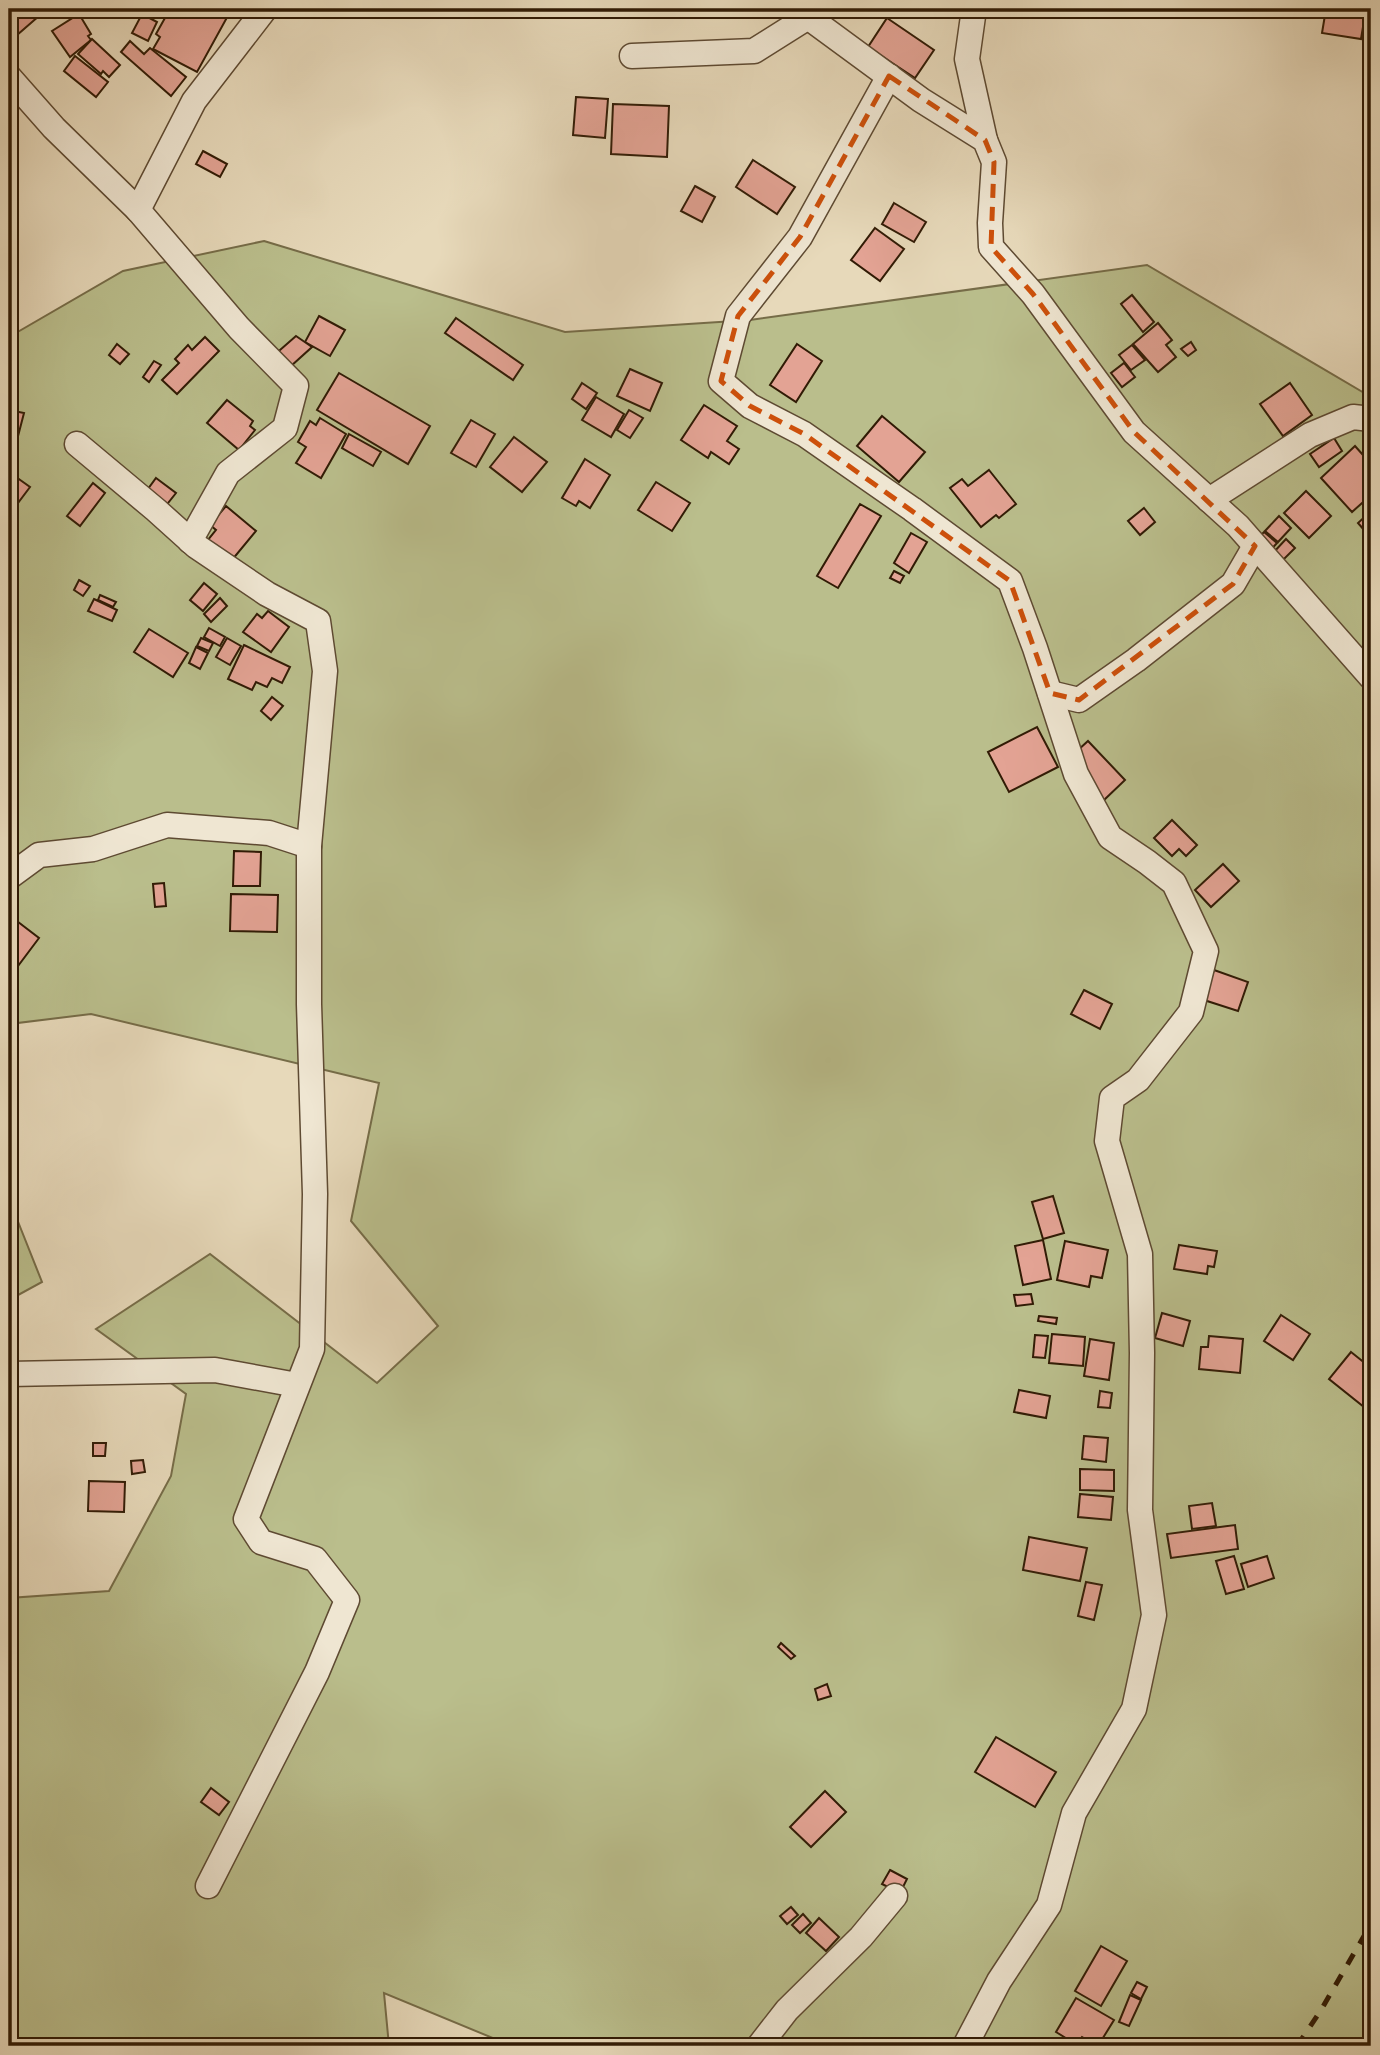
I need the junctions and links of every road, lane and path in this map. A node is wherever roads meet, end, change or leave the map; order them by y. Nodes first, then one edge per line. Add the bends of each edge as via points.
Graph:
1 (265, 9) edge
2 (974, 9) edge
3 (805, 13) edge
4 (632, 56) dead end
5 (889, 76) junction
6 (9, 77) edge
7 (985, 140) junction
8 (138, 210) junction
9 (1371, 419) edge
10 (77, 444) dead end
11 (1209, 500) junction
12 (190, 541) junction
13 (1255, 546) junction
14 (1371, 677) edge
15 (1050, 693) junction
16 (309, 846) junction
17 (9, 877) edge
18 (9, 1374) edge
19 (297, 1385) junction
20 (208, 1886) dead end
21 (895, 1896) dead end
22 (759, 2046) edge
23 (965, 2046) edge

1 - 8 street via 194,101
2 - 7 street via 967,59
3 - 4 street via 754,51
3 - 5 street
5 - 7 street
5 - 15 street via 800,237 738,316 721,381 750,406 804,434 1010,581
6 - 8 street
7 - 11 street via 994,162 991,247 1033,294 1134,432
8 - 12 street via 239,328 296,386 285,428 228,473
9 - 11 street via 1353,417 1310,435
10 - 12 street
11 - 13 street
12 - 16 street via 267,594 318,621 325,671
13 - 14 street
13 - 15 street via 1233,584 1136,660 1079,700
15 - 23 street via 1076,774 1110,837 1174,883 1206,951 1191,1012 1138,1080 1112,1098 1107,1141 1140,1254 1140,1510 1154,1615 1137,1696 1134,1709 1074,1813 1049,1905 999,1982
16 - 17 street via 269,833 167,825 93,849 39,855
16 - 19 street via 315,1206 312,1349
18 - 19 street via 215,1370
19 - 20 street via 246,1519 261,1542 315,1559 347,1600 317,1672
21 - 22 street

